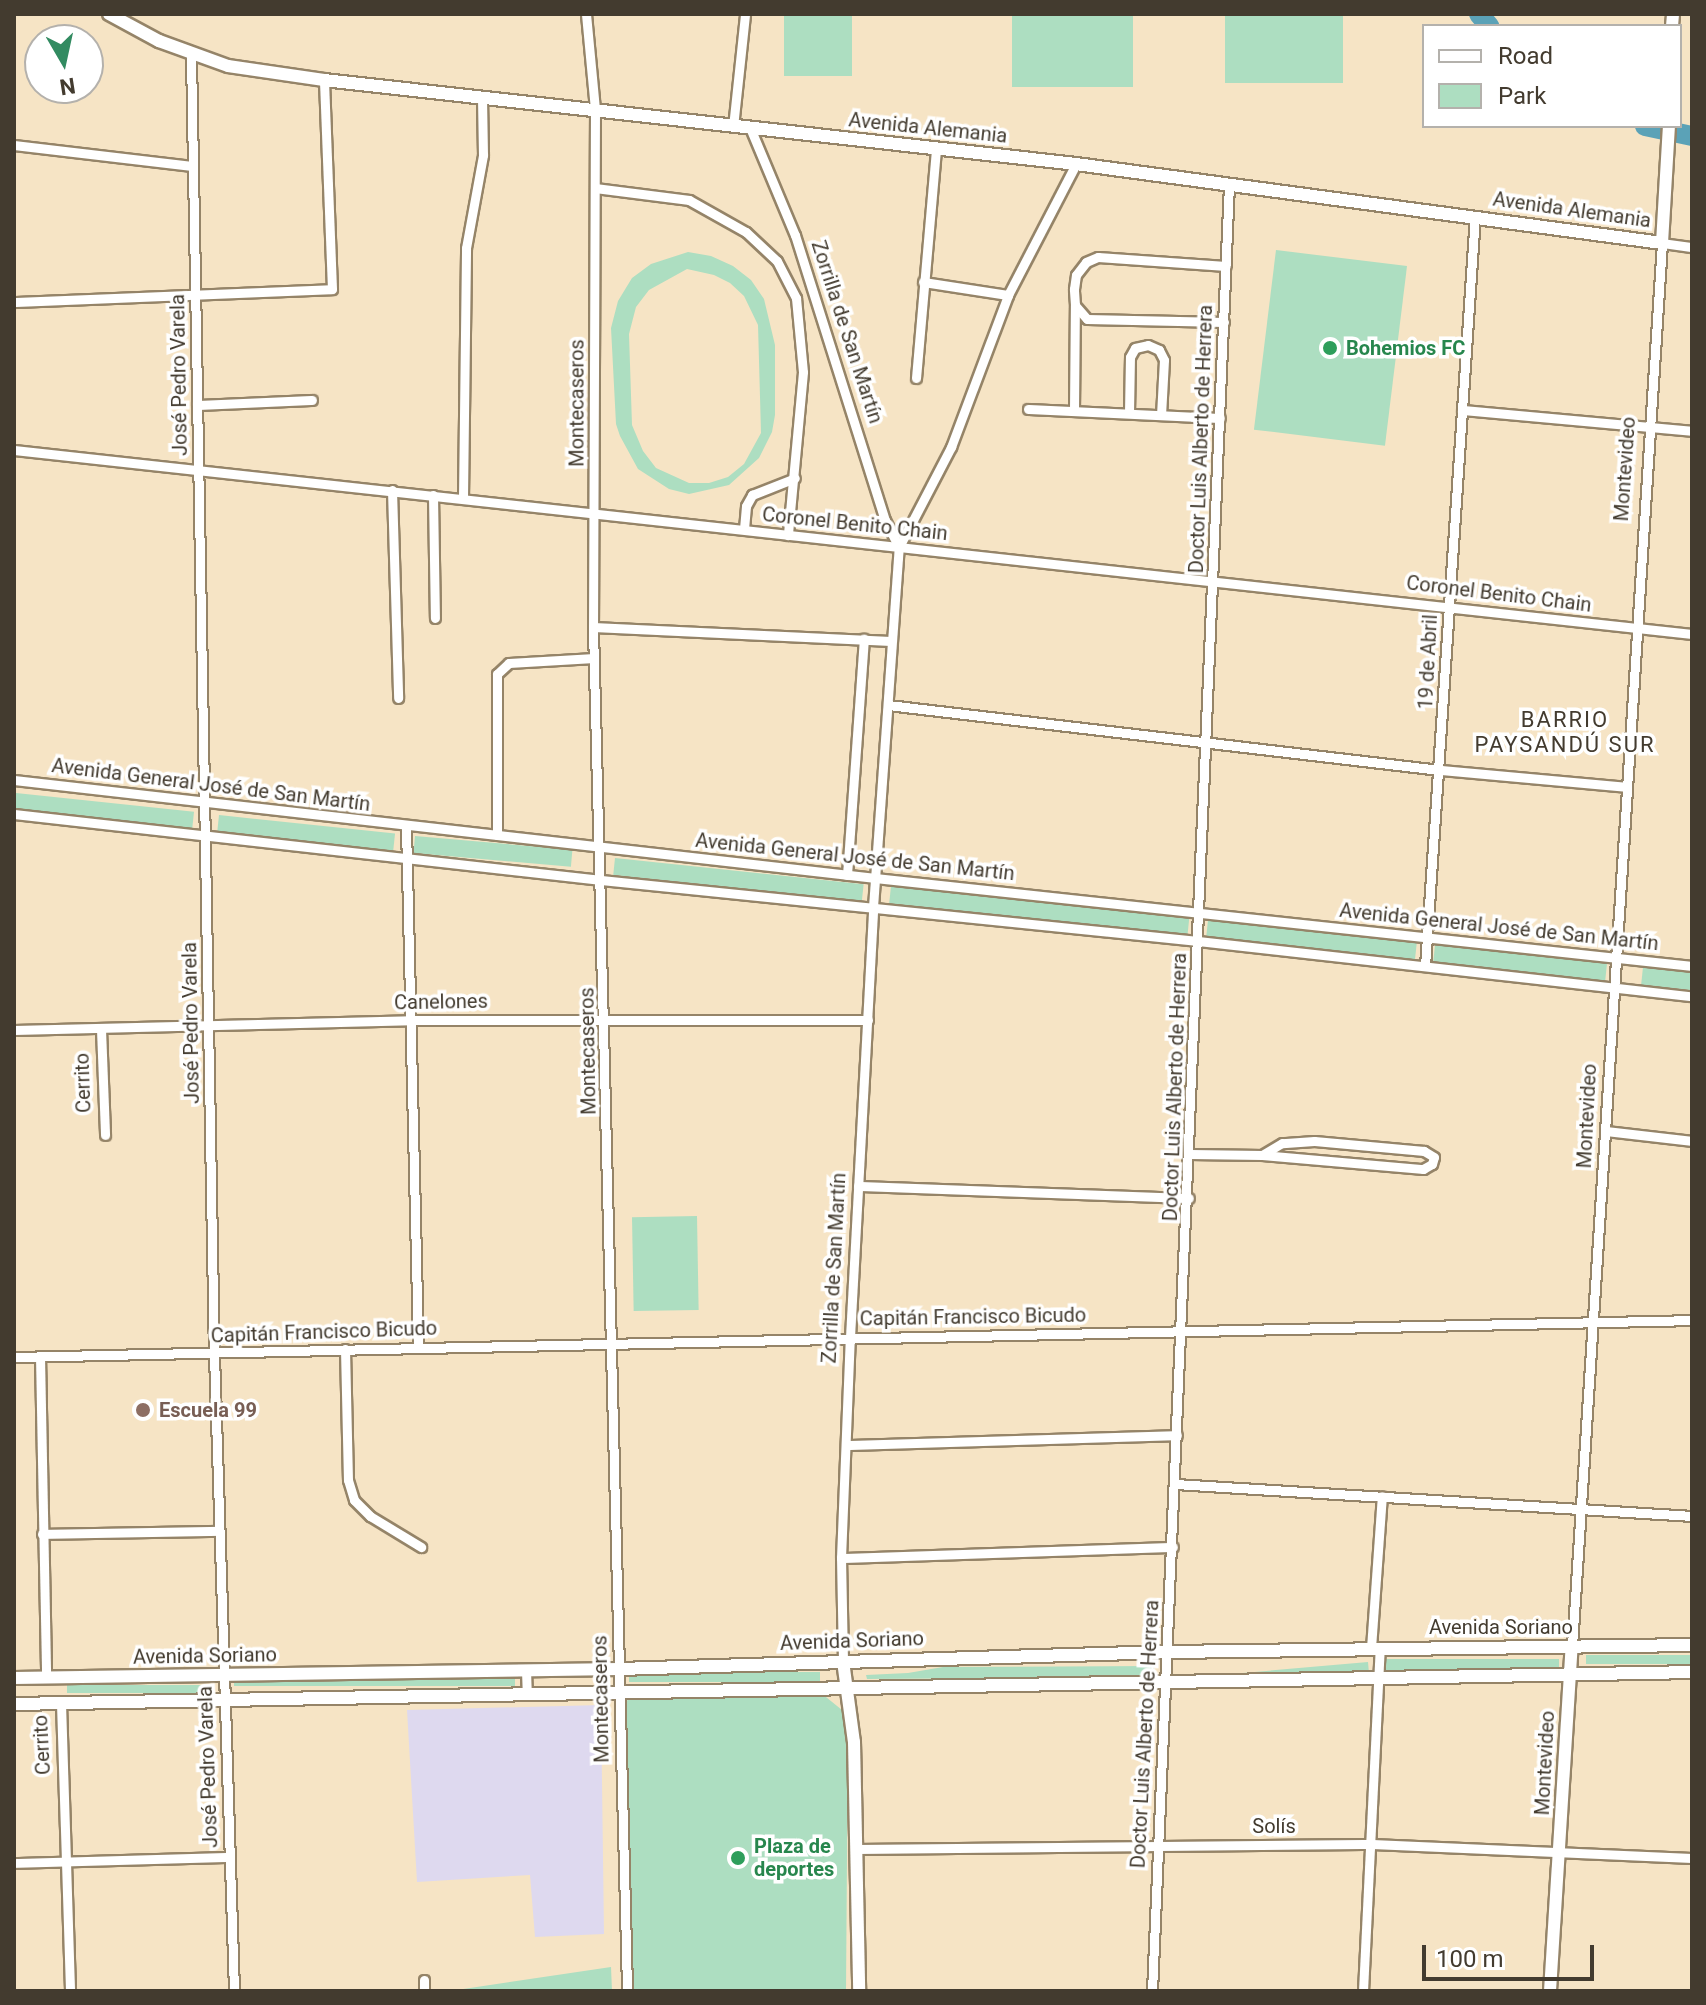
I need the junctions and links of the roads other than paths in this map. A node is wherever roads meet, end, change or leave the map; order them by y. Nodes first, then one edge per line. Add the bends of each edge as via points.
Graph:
1 (109, 14) edge
2 (586, 14) edge
3 (745, 14) edge
4 (191, 54) junction
5 (324, 80) junction
6 (482, 98) junction
7 (595, 110) junction
8 (733, 127) junction
9 (1669, 128) edge
10 (751, 130) junction
11 (14, 145) edge
12 (936, 149) junction
13 (1076, 164) junction
14 (192, 166) junction
15 (1229, 184) junction
16 (595, 188) junction
17 (1475, 216) junction
18 (1662, 243) junction
19 (1692, 247) edge
20 (1226, 266) junction
21 (923, 282) junction
22 (195, 295) junction
23 (1008, 295) junction
24 (14, 302) edge
25 (1075, 305) junction
26 (1224, 322) junction
27 (916, 378) dead end
28 (312, 400) dead end
29 (197, 405) junction
30 (1028, 409) dead end
31 (1074, 410) junction
32 (1462, 410) junction
33 (1129, 413) junction
34 (1161, 415) junction
35 (1220, 418) junction
36 (1648, 427) junction
37 (1692, 431) edge
38 (14, 450) edge
39 (199, 470) junction
40 (795, 478) junction
41 (392, 490) junction
42 (433, 495) junction
43 (463, 498) junction
44 (595, 512) junction
45 (744, 529) junction
46 (788, 535) junction
47 (899, 547) junction
48 (1213, 580) junction
49 (1449, 606) junction
50 (435, 618) dead end
51 (593, 627) junction
52 (1635, 628) junction
53 (1692, 634) edge
54 (864, 639) junction
55 (891, 641) junction
56 (594, 658) junction
57 (398, 698) dead end
58 (888, 705) junction
59 (1206, 740) junction
60 (1440, 770) junction
61 (14, 780) edge
62 (1626, 787) junction
63 (205, 804) junction
64 (14, 814) edge
65 (406, 825) junction
66 (497, 835) junction
67 (205, 836) junction
68 (600, 847) junction
69 (406, 858) junction
70 (847, 875) junction
71 (875, 878) junction
72 (601, 880) junction
73 (873, 907) junction
74 (1200, 914) junction
75 (1427, 938) junction
76 (1198, 941) junction
77 (1617, 957) junction
78 (1425, 966) junction
79 (1692, 966) edge
80 (1614, 988) junction
81 (1692, 996) edge
82 (605, 1018) junction
83 (411, 1020) junction
84 (868, 1020) junction
85 (210, 1027) junction
86 (101, 1029) junction
87 (14, 1030) edge
88 (1606, 1131) junction
89 (105, 1135) dead end
90 (1692, 1141) edge
91 (1190, 1154) junction
92 (1262, 1155) junction
93 (858, 1186) junction
94 (1189, 1198) junction
95 (1692, 1320) edge
96 (1595, 1322) junction
97 (1182, 1331) junction
98 (850, 1337) junction
99 (611, 1344) junction
100 (418, 1346) junction
101 (345, 1349) junction
102 (214, 1354) junction
103 (40, 1356) junction
104 (14, 1357) edge
105 (1177, 1435) junction
106 (846, 1445) junction
107 (1175, 1484) junction
108 (1382, 1496) junction
109 (1583, 1509) junction
110 (1692, 1516) edge
111 (219, 1531) junction
112 (42, 1534) junction
113 (421, 1547) dead end
114 (1173, 1547) junction
115 (841, 1558) junction
116 (1692, 1645) edge
117 (1572, 1646) junction
118 (1376, 1648) junction
119 (1167, 1652) junction
120 (843, 1661) junction
121 (619, 1669) junction
122 (526, 1670) junction
123 (1692, 1672) edge
124 (1570, 1674) junction
125 (46, 1677) junction
126 (223, 1677) junction
127 (14, 1678) edge
128 (1379, 1678) junction
129 (1165, 1683) junction
130 (847, 1687) junction
131 (618, 1691) junction
132 (527, 1693) junction
133 (223, 1699) junction
134 (61, 1703) junction
135 (14, 1704) edge
136 (1157, 1844) junction
137 (1372, 1844) junction
138 (856, 1849) junction
139 (1560, 1850) junction
140 (230, 1857) junction
141 (1692, 1858) edge
142 (68, 1862) junction
143 (14, 1863) edge
144 (70, 1991) edge
145 (234, 1991) edge
146 (627, 1991) edge
147 (859, 1991) edge
148 (1152, 1991) edge
149 (1363, 1991) edge
150 (1550, 1991) edge

1 - 4 street, Avenida Alemania
2 - 7 street, Montecaseros
3 - 8 street
4 - 5 street, Avenida Alemania via 228,66
4 - 14 street, José Pedro Varela
5 - 6 street, Avenida Alemania
5 - 22 street via 332,289
6 - 7 street, Avenida Alemania
6 - 43 street via 483,155 466,248
7 - 8 street, Avenida Alemania
7 - 16 street, Montecaseros
8 - 10 street, Avenida Alemania
9 - 18 street
10 - 12 street, Avenida Alemania
10 - 47 street, Zorrilla de San Martín via 795,235 885,520
11 - 14 street
12 - 13 street, Avenida Alemania
12 - 21 street
13 - 15 street, Avenida Alemania
13 - 23 street, Zorrilla de San Martín
14 - 22 street, José Pedro Varela
15 - 17 street, Avenida Alemania
15 - 20 street, Doctor Luis Alberto de Herrera
16 - 40 street via 689,200 746,232 777,261 796,298 803,372
16 - 44 street, Montecaseros
17 - 18 street, Avenida Alemania
17 - 32 street, 19 de Abril
18 - 19 street
18 - 36 street, Montevideo
20 - 25 street via 1098,257 1076,275
20 - 26 street, Doctor Luis Alberto de Herrera
21 - 23 street
21 - 27 street
22 - 24 street
22 - 29 street, José Pedro Varela
23 - 47 street, Zorrilla de San Martín via 951,447
25 - 26 street via 1087,319
25 - 31 street
26 - 35 street, Doctor Luis Alberto de Herrera
28 - 29 street
29 - 39 street, José Pedro Varela
30 - 31 street
31 - 33 street
32 - 36 street
32 - 49 street, 19 de Abril
33 - 34 street
33 - 34 street via 1130,357 1135,348 1148,345 1164,360
34 - 35 street
35 - 48 street, Doctor Luis Alberto de Herrera
36 - 37 street
36 - 52 street, Montevideo
38 - 39 street, Coronel Benito Chain
39 - 41 street, Coronel Benito Chain
39 - 63 street, José Pedro Varela
40 - 45 street via 752,495
40 - 46 street
41 - 42 street, Coronel Benito Chain
41 - 57 street
42 - 43 street, Coronel Benito Chain
42 - 50 street
43 - 44 street, Coronel Benito Chain
44 - 45 street, Coronel Benito Chain
44 - 51 street, Montecaseros
45 - 46 street, Coronel Benito Chain
46 - 47 street, Coronel Benito Chain
47 - 48 street, Coronel Benito Chain
47 - 55 street, Zorrilla de San Martín
48 - 49 street, Coronel Benito Chain
48 - 59 street, Doctor Luis Alberto de Herrera
49 - 52 street, Coronel Benito Chain
49 - 60 street, 19 de Abril
51 - 54 street
51 - 56 street, Montecaseros
52 - 53 street, Coronel Benito Chain
52 - 62 street, Montevideo
54 - 55 street
54 - 70 street
55 - 58 street, Zorrilla de San Martín
56 - 66 street via 509,663 497,674
56 - 68 street, Montecaseros
58 - 59 street
58 - 71 street, Zorrilla de San Martín
59 - 60 street
59 - 74 street, Doctor Luis Alberto de Herrera
60 - 62 street
60 - 75 street, 19 de Abril
61 - 63 street, Avenida General José de San Martín
62 - 77 street, Montevideo
63 - 65 street, Avenida General José de San Martín
63 - 67 street, José Pedro Varela
64 - 67 street
65 - 66 street, Avenida General José de San Martín
65 - 69 street
66 - 68 street, Avenida General José de San Martín
67 - 69 street
67 - 85 street, José Pedro Varela
68 - 70 street, Avenida General José de San Martín
68 - 72 street, Montecaseros
69 - 72 street
69 - 83 street
70 - 71 street, Avenida General José de San Martín
71 - 73 street, Zorrilla de San Martín
71 - 74 street, Avenida General José de San Martín
72 - 73 street
72 - 82 street, Montecaseros
73 - 76 street
73 - 84 street, Zorrilla de San Martín
74 - 75 street, Avenida General José de San Martín
74 - 76 street, Doctor Luis Alberto de Herrera
75 - 77 street, Avenida General José de San Martín
75 - 78 street, 19 de Abril
76 - 78 street
76 - 91 street, Doctor Luis Alberto de Herrera
77 - 79 street, Avenida General José de San Martín
77 - 80 street, Montevideo
78 - 80 street
80 - 81 street
80 - 88 street, Montevideo
82 - 83 street, Canelones
82 - 84 street, Canelones
82 - 99 street, Montecaseros
83 - 85 street, Canelones
83 - 100 street
84 - 93 street, Zorrilla de San Martín
85 - 86 street, Canelones
85 - 102 street, José Pedro Varela
86 - 87 street, Canelones
86 - 89 street, Cerrito
88 - 90 street
88 - 96 street, Montevideo
91 - 92 street
91 - 94 street, Doctor Luis Alberto de Herrera
92 - 92 street via 1282,1143 1314,1141 1424,1151 1434,1157 1423,1169
93 - 94 street
93 - 98 street, Zorrilla de San Martín
94 - 97 street, Doctor Luis Alberto de Herrera
95 - 96 street, Capitán Francisco Bicudo
96 - 97 street, Capitán Francisco Bicudo
96 - 109 street, Montevideo
97 - 98 street, Capitán Francisco Bicudo
97 - 105 street, Doctor Luis Alberto de Herrera
98 - 99 street, Capitán Francisco Bicudo
98 - 106 street, Zorrilla de San Martín
99 - 100 street, Capitán Francisco Bicudo
99 - 121 street, Montecaseros
100 - 101 street, Capitán Francisco Bicudo
101 - 102 street, Capitán Francisco Bicudo
101 - 113 street via 348,1480 354,1500
102 - 103 street, Capitán Francisco Bicudo
102 - 111 street, José Pedro Varela
103 - 104 street, Capitán Francisco Bicudo
103 - 112 street, Cerrito
105 - 106 street
105 - 107 street, Doctor Luis Alberto de Herrera
106 - 115 street, Zorrilla de San Martín
107 - 108 street
107 - 114 street, Doctor Luis Alberto de Herrera
108 - 109 street
108 - 118 street
109 - 110 street
109 - 117 street, Montevideo
111 - 112 street
111 - 126 street, José Pedro Varela
112 - 125 street, Cerrito
114 - 115 street
114 - 119 street, Doctor Luis Alberto de Herrera
115 - 120 street, Zorrilla de San Martín
116 - 117 street, Avenida Soriano
117 - 118 street, Avenida Soriano
117 - 124 street, Montevideo
118 - 119 street, Avenida Soriano
118 - 128 street
119 - 120 street, Avenida Soriano
119 - 129 street, Doctor Luis Alberto de Herrera
120 - 121 street, Avenida Soriano
120 - 130 street, Zorrilla de San Martín
121 - 122 street, Avenida Soriano
121 - 131 street, Montecaseros
122 - 126 street, Avenida Soriano
122 - 132 street
123 - 124 street
124 - 128 street
124 - 139 street, Montevideo
125 - 126 street, Avenida Soriano
125 - 127 street, Avenida Soriano
125 - 134 street, Cerrito
126 - 133 street, José Pedro Varela
128 - 129 street
128 - 137 street
129 - 130 street
129 - 136 street, Doctor Luis Alberto de Herrera
130 - 131 street
130 - 138 street, Zorrilla de San Martín
131 - 132 street
131 - 146 street, Montecaseros
132 - 133 street
133 - 134 street
133 - 140 street, José Pedro Varela
134 - 135 street
134 - 142 street, Cerrito
136 - 137 street, Solís
136 - 138 street, Solís
136 - 148 street, Doctor Luis Alberto de Herrera
137 - 139 street, Solís
137 - 149 street
138 - 147 street, Zorrilla de San Martín
139 - 141 street, Solís
139 - 150 street, Montevideo
140 - 142 street
140 - 145 street, José Pedro Varela
142 - 143 street
142 - 144 street, Cerrito

